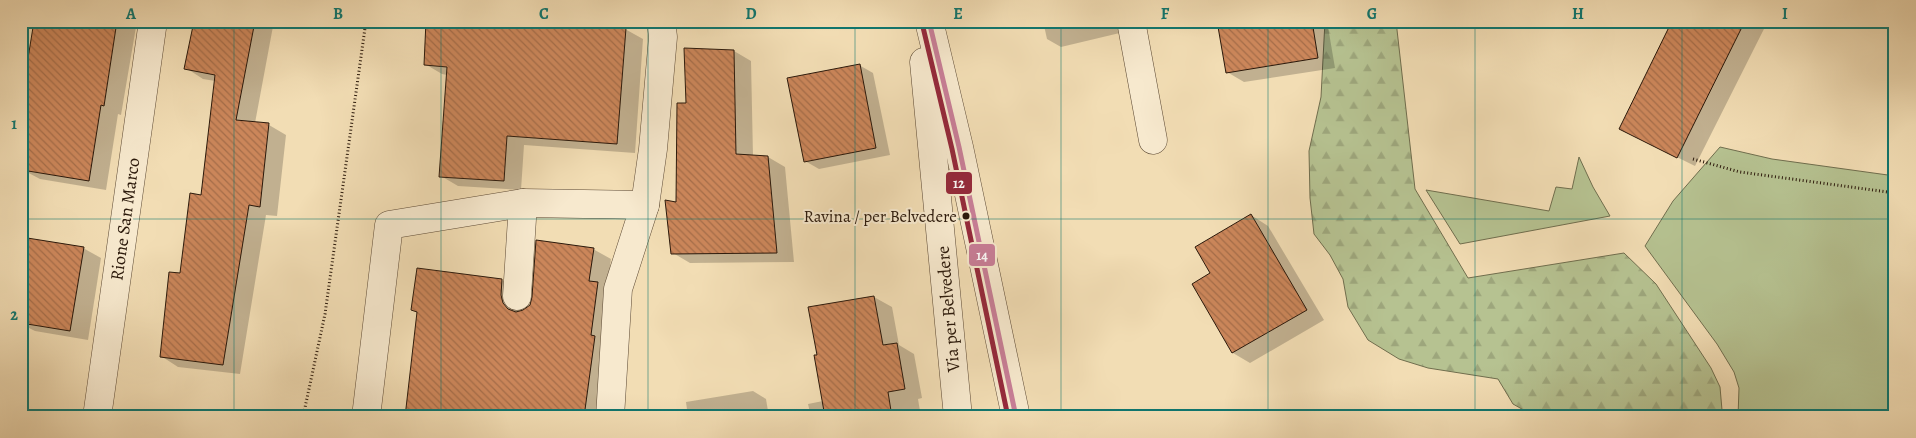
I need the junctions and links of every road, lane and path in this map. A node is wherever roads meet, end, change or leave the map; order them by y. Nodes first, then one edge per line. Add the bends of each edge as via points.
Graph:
1 (154, 21) edge
2 (366, 21) edge
3 (660, 21) edge
4 (920, 21) edge
5 (929, 21) edge
6 (1131, 21) edge
7 (1152, 140) dead end
8 (1693, 159) dead end
9 (1895, 192) edge
10 (524, 203) junction
11 (644, 206) junction
12 (517, 296) dead end
13 (97, 417) edge
14 (303, 417) edge
15 (366, 417) edge
16 (610, 417) edge
17 (958, 417) edge
18 (1016, 417) edge

1 - 13 street, Rione San Marco
2 - 14 path via 325,314
3 - 11 street via 663,37 653,149
4 - 17 street, Via per Belvedere
5 - 18 street, Via per Belvedere
6 - 7 street
8 - 9 path via 1740,172
10 - 11 street
10 - 12 street
10 - 15 street via 389,225
11 - 16 street via 618,290

